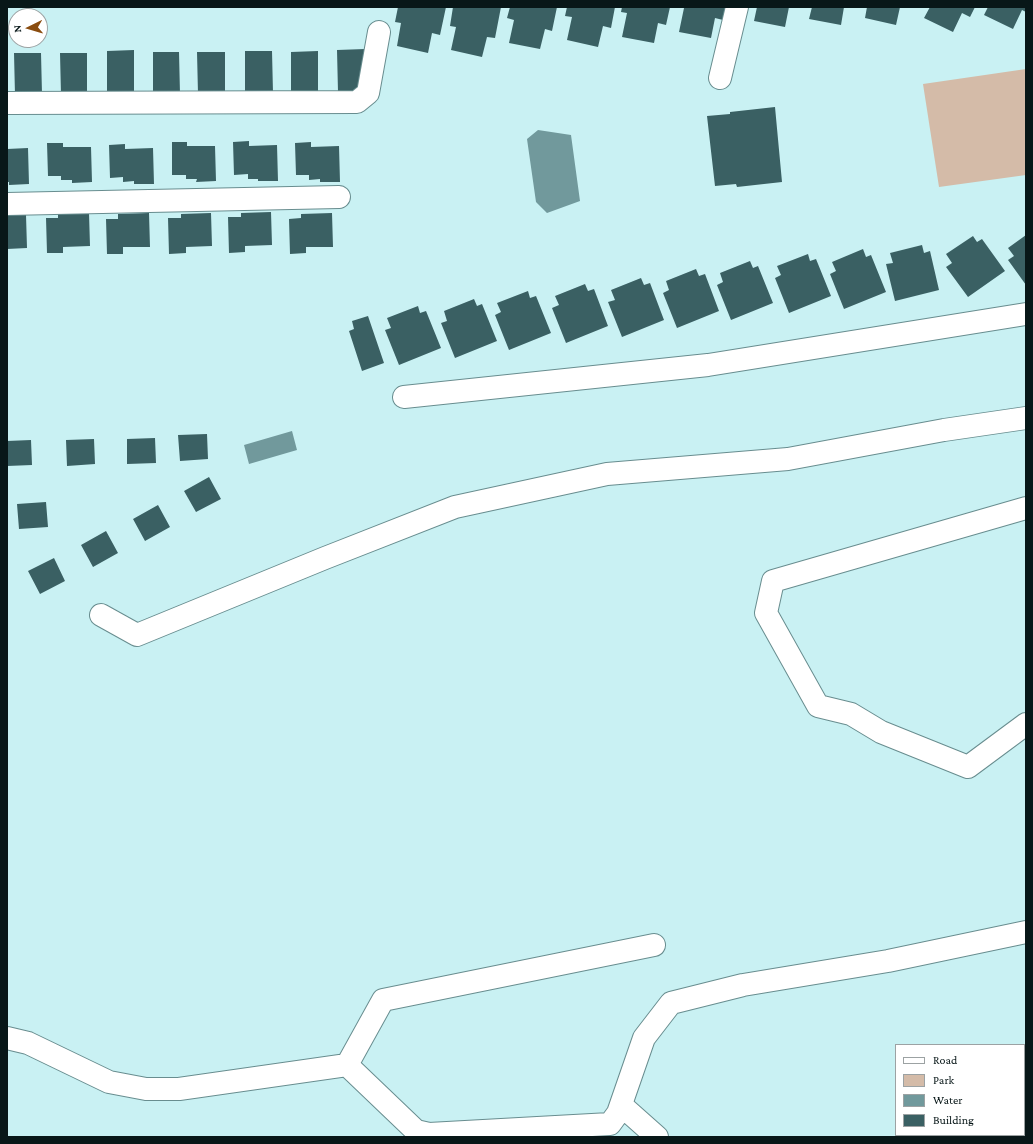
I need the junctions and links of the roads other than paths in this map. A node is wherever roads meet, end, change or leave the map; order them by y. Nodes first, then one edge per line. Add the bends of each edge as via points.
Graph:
1 (737, 7) edge
2 (379, 32) dead end
3 (720, 78) dead end
4 (7, 103) edge
5 (339, 197) dead end
6 (7, 204) edge
7 (1026, 314) edge
8 (404, 397) dead end
9 (1026, 418) edge
10 (1026, 508) edge
11 (102, 615) dead end
12 (1026, 724) edge
13 (1026, 932) edge
14 (654, 945) dead end
15 (7, 1038) edge
16 (347, 1065) junction
17 (621, 1105) junction
18 (657, 1137) edge

1 - 3 lane
2 - 4 lane via 368,93 357,102
5 - 6 lane
7 - 8 lane via 708,365
9 - 11 lane via 944,430 788,459 607,474 455,507 137,635
10 - 12 lane via 774,581 766,613 818,706 851,714 881,732 968,766
13 - 17 lane via 888,961 742,985 671,1003 644,1038
14 - 16 lane via 383,1000
15 - 16 lane via 28,1043 109,1082 146,1089 179,1089
16 - 17 lane via 416,1131 429,1134 610,1124
17 - 18 lane

